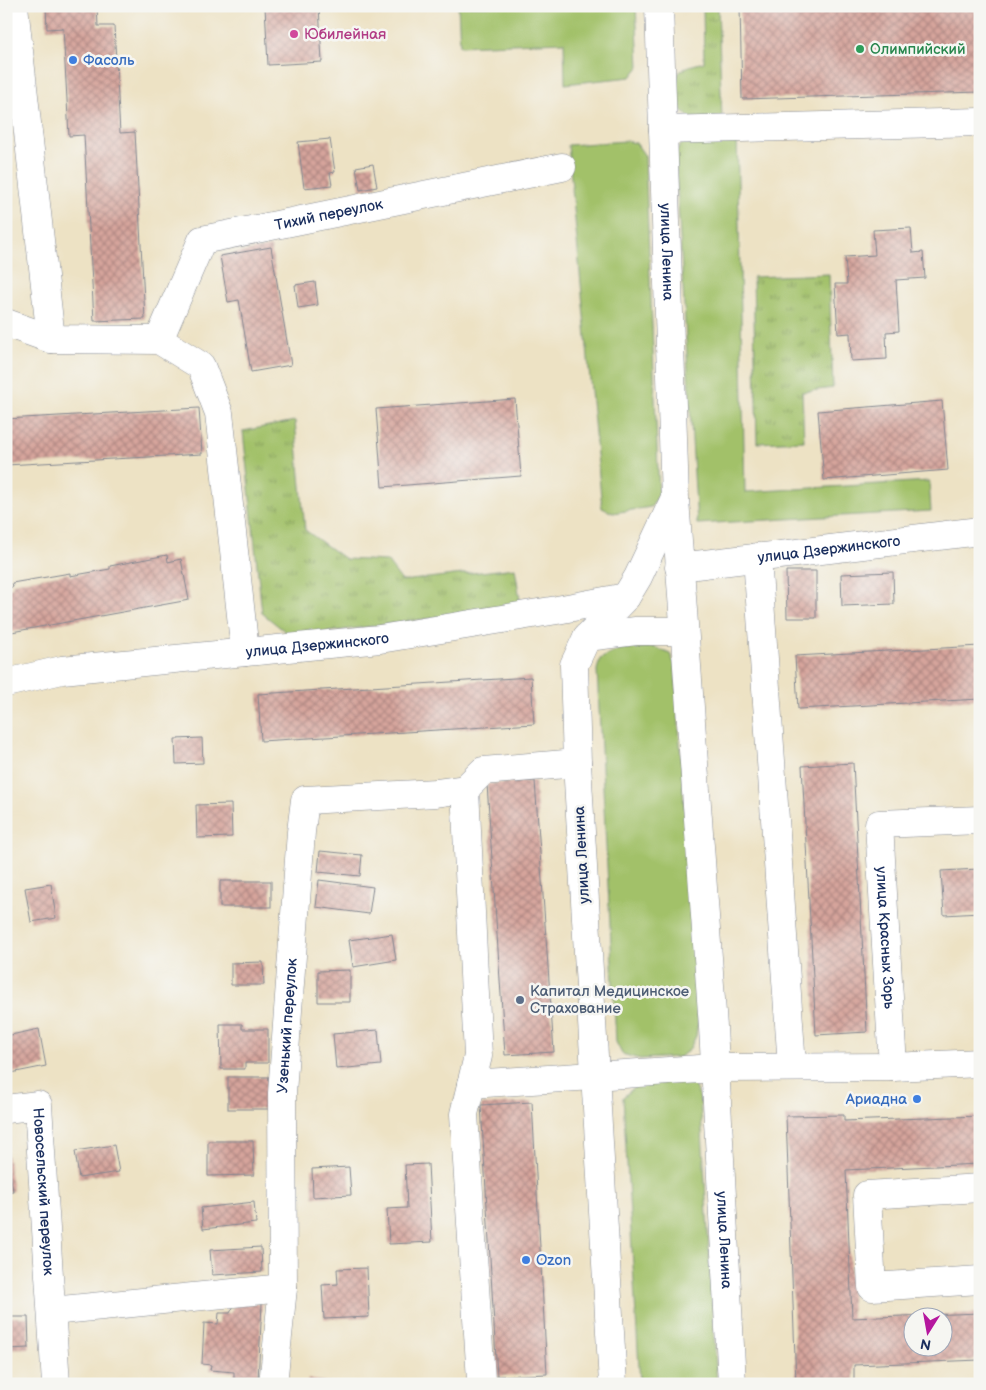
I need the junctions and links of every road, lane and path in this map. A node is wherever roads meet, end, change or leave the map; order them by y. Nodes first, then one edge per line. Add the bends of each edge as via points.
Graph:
1 (14, 6) edge
2 (659, 6) edge
3 (980, 122) edge
4 (663, 130) junction
5 (562, 167) dead end
6 (6, 323) edge
7 (51, 339) junction
8 (159, 340) junction
9 (674, 499) junction
10 (980, 532) edge
11 (758, 557) junction
12 (680, 567) junction
13 (626, 597) junction
14 (684, 631) junction
15 (588, 637) junction
16 (245, 652) junction
17 (6, 683) edge
18 (577, 763) junction
19 (465, 789) junction
20 (980, 820) edge
21 (980, 1063) edge
22 (792, 1067) junction
23 (893, 1067) junction
24 (715, 1068) junction
25 (594, 1076) junction
26 (471, 1084) junction
27 (6, 1109) edge
28 (980, 1188) edge
29 (980, 1280) edge
30 (283, 1288) junction
31 (52, 1311) junction
32 (56, 1384) edge
33 (273, 1384) edge
34 (483, 1384) edge
35 (613, 1384) edge
36 (732, 1384) edge

1 - 7 street
2 - 4 street, улица Ленина
3 - 4 street
4 - 9 street, улица Ленина
5 - 8 street, Тихий переулок via 202,240
6 - 7 street
7 - 8 street
8 - 16 street via 201,366 218,413
9 - 12 street, улица Ленина
9 - 13 street, улица Ленина
10 - 11 street, улица Дзержинского
11 - 12 street, улица Дзержинского
11 - 22 street
12 - 14 street, улица Ленина
13 - 15 street, улица Ленина
13 - 16 street, улица Дзержинского via 380,639
14 - 15 street via 636,631
14 - 24 street, улица Ленина
15 - 18 street, улица Ленина via 574,664
16 - 17 street, улица Дзержинского via 62,670
18 - 19 street via 483,771
18 - 25 street, улица Ленина
19 - 26 street via 478,1056
19 - 30 street, Узенький переулок via 306,800 282,1093
20 - 23 street, улица Красных Зорь via 879,824
21 - 23 street
22 - 23 street
22 - 24 street
24 - 25 street
24 - 36 street, улица Ленина
25 - 26 street
25 - 35 street, улица Ленина
26 - 34 street via 464,1114
27 - 31 street, Новосельский переулок via 38,1105
28 - 29 street via 867,1195 872,1287
30 - 31 street
30 - 33 street, Узенький переулок
31 - 32 street, Новосельский переулок

